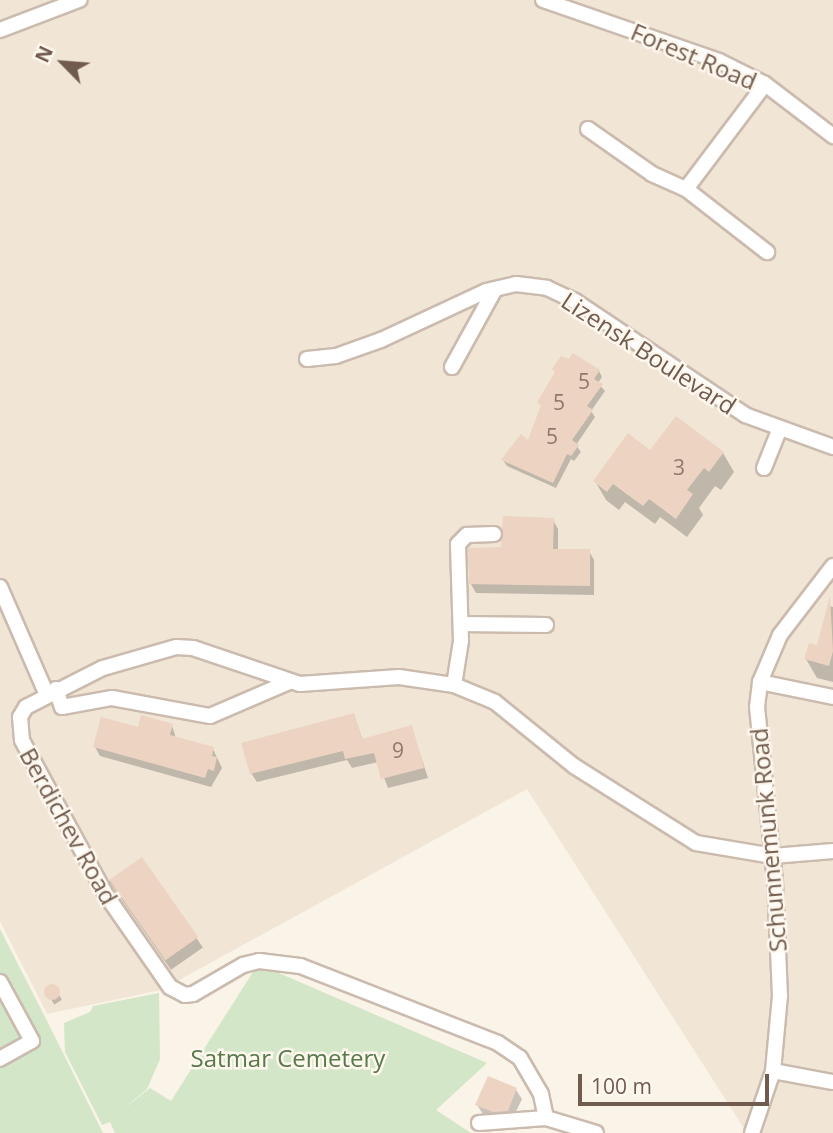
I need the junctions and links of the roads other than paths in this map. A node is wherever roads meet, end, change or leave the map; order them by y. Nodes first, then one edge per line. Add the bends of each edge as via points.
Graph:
1 (79, 0) edge
2 (543, 0) edge
3 (0, 30) edge
4 (765, 84) junction
5 (588, 129) dead end
6 (833, 136) edge
7 (686, 189) junction
8 (767, 252) dead end
9 (495, 289) junction
10 (307, 359) dead end
11 (452, 367) dead end
12 (780, 428) junction
13 (833, 447) edge
14 (764, 468) dead end
15 (494, 534) dead end
16 (833, 566) edge
17 (0, 587) edge
18 (461, 624) junction
19 (546, 625) dead end
20 (289, 682) junction
21 (760, 682) junction
22 (454, 685) junction
23 (51, 691) junction
24 (833, 696) edge
25 (833, 851) edge
26 (773, 856) junction
27 (0, 982) edge
28 (0, 1059) edge
29 (773, 1071) junction
30 (833, 1082) edge
31 (546, 1118) junction
32 (479, 1123) dead end
33 (758, 1130) edge
34 (596, 1133) edge

1 - 3 street
2 - 4 street, Forest Road via 697,51
4 - 6 street, Forest Road
4 - 7 street
5 - 7 street via 652,174
7 - 8 street
9 - 10 street, Lizensk Boulevard via 370,344 336,356
9 - 11 street
9 - 12 street, Lizensk Boulevard via 516,284 547,288 575,301 705,392
12 - 13 street, Lizensk Boulevard
12 - 14 street
15 - 18 street via 467,534 458,544
16 - 21 street, Schunnemunk Road via 780,635
17 - 23 street
18 - 19 street
18 - 22 street
20 - 22 street, Berdichev Road via 399,677
20 - 23 street, Berdichev Road via 193,648 176,648 103,668
20 - 23 street via 210,716 112,698 62,707
21 - 24 street
21 - 26 street, Schunnemunk Road via 757,707
22 - 26 street, Berdichev Road via 495,702 574,766 696,843
23 - 31 street, Berdichev Road via 20,717 22,740 106,895 170,987 193,994 243,965 259,961 300,967 498,1043 520,1058 541,1094
25 - 26 street, Berdichev Road
26 - 29 street, Schunnemunk Road via 780,996
27 - 28 street via 32,1041
29 - 30 street
29 - 33 street, Schunnemunk Road
31 - 32 street
31 - 34 street

